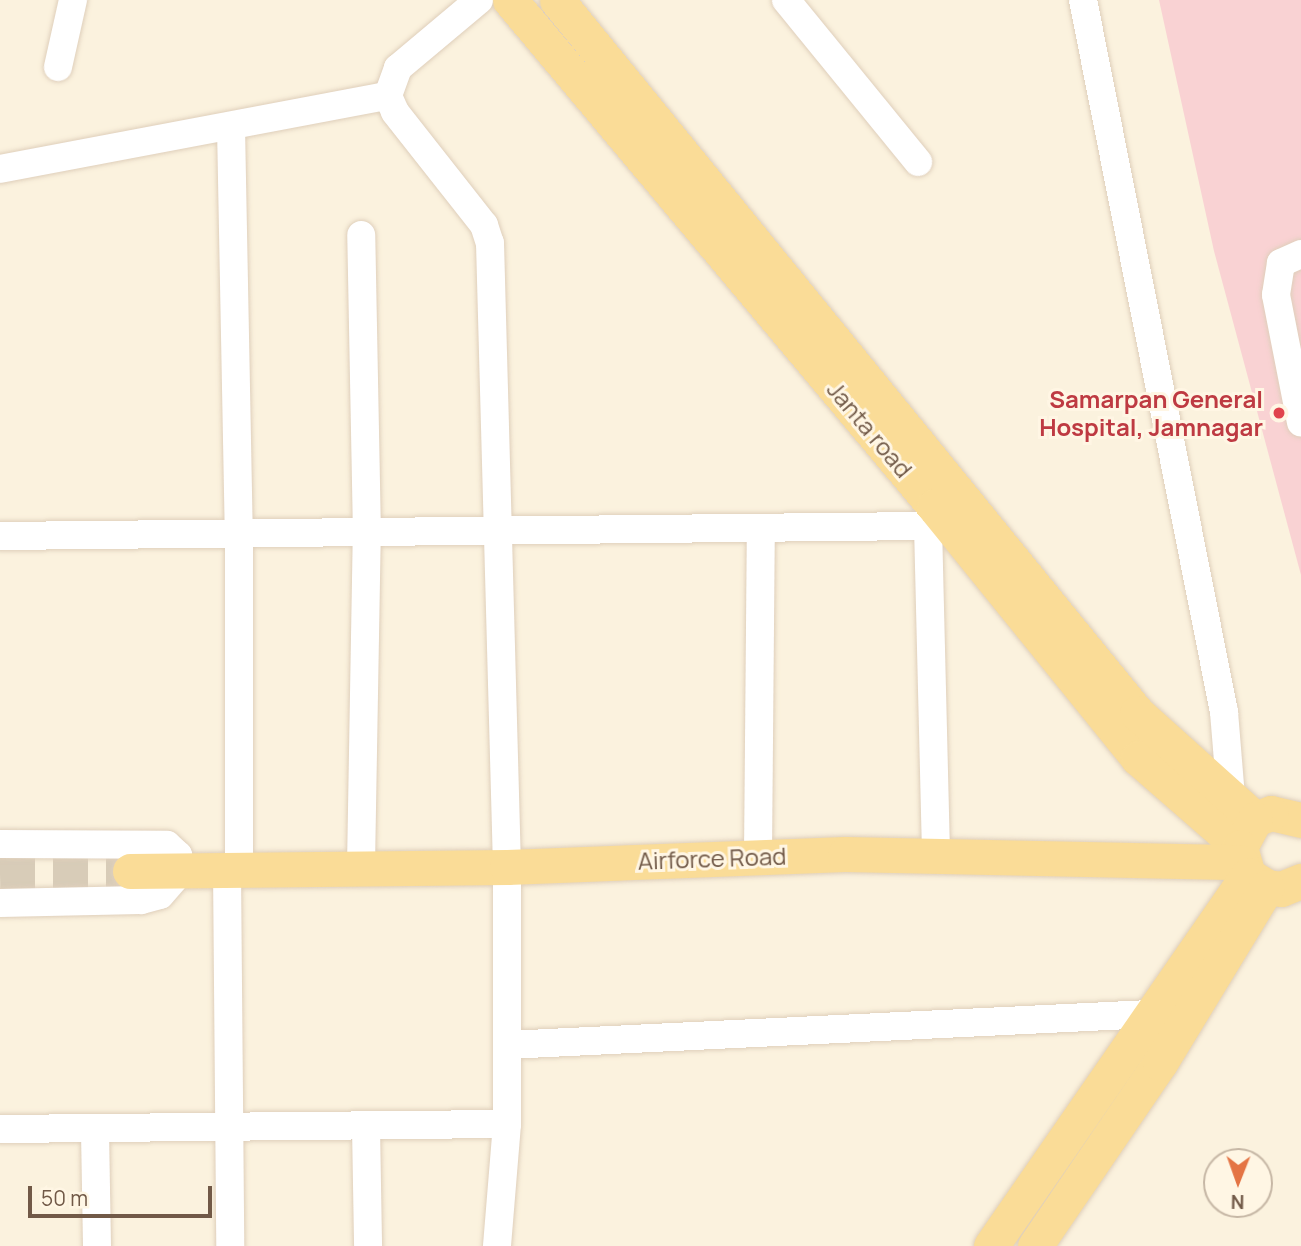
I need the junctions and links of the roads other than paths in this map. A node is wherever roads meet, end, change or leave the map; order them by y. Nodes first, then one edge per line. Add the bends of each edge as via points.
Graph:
1 (73, 0) edge
2 (479, 0) edge
3 (510, 0) edge
4 (557, 0) edge
5 (786, 0) edge
6 (1083, 0) edge
7 (58, 67) dead end
8 (388, 96) junction
9 (231, 127) junction
10 (918, 162) dead end
11 (0, 169) edge
12 (361, 235) dead end
13 (1301, 254) edge
14 (1301, 423) edge
15 (938, 504) junction
16 (761, 529) junction
17 (367, 534) junction
18 (497, 534) junction
19 (239, 535) junction
20 (0, 536) edge
21 (1264, 835) edge
22 (0, 844) edge
23 (936, 853) junction
24 (758, 855) junction
25 (361, 866) junction
26 (507, 867) junction
27 (233, 869) junction
28 (182, 870) junction
29 (130, 871) tunnel mouth
30 (1301, 881) edge
31 (0, 903) edge
32 (1150, 1014) junction
33 (507, 1045) junction
34 (507, 1124) junction
35 (366, 1126) junction
36 (0, 1129) edge
37 (229, 1129) junction
38 (95, 1131) junction
39 (97, 1246) edge
40 (230, 1246) edge
41 (368, 1246) edge
42 (497, 1246) edge
43 (991, 1246) edge
44 (1035, 1246) edge

1 - 7 street
2 - 8 street via 398,68
3 - 15 main road, Janta road
4 - 15 main road, Janta road
5 - 10 street
6 - 21 street via 1224,712
8 - 9 street
8 - 18 street via 484,225 490,243
9 - 11 street
9 - 19 street
12 - 17 street
13 - 14 street via 1281,263 1276,296
15 - 16 street
15 - 21 main road, Janta road via 1136,713
15 - 21 main road, Janta road via 1138,758
15 - 23 street
16 - 18 street
16 - 24 street
17 - 18 street
17 - 19 street
17 - 25 street
18 - 26 street
19 - 20 street
19 - 27 street
21 - 23 main road, Airforce Road
21 - 30 main road, Airforce Road via 1281,889
21 - 32 main road
21 - 44 main road via 1160,1063
22 - 28 street via 166,845 178,855
23 - 24 main road, Airforce Road
24 - 26 main road, Airforce Road
25 - 26 main road, Airforce Road
25 - 27 main road, Airforce Road
26 - 33 street
27 - 28 main road, Airforce Road
27 - 37 street
28 - 29 main road, Airforce Road
28 - 31 street via 160,895 141,900
32 - 33 street
32 - 43 main road
33 - 34 street
34 - 35 street
34 - 42 street
35 - 37 street
35 - 41 street
36 - 38 street
37 - 38 street
37 - 40 street
38 - 39 street

